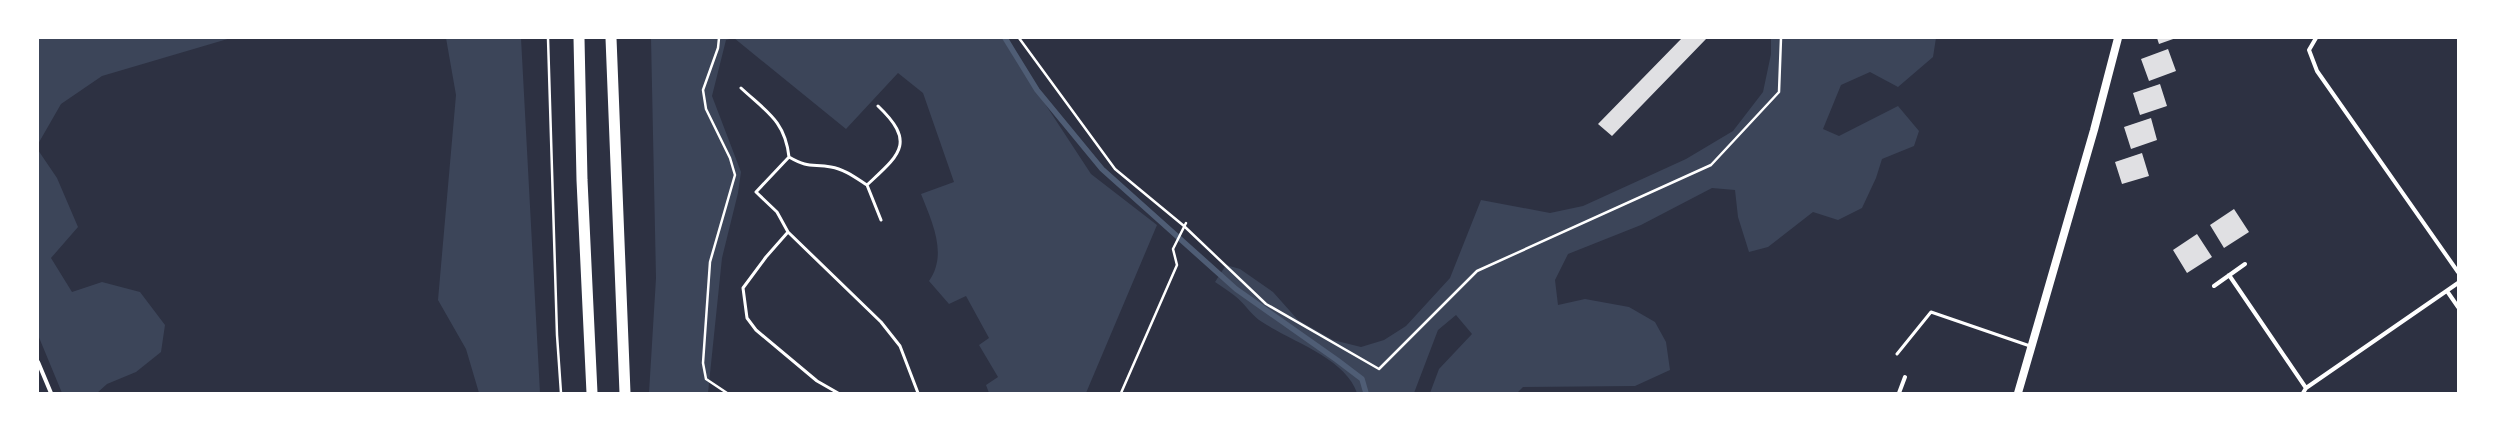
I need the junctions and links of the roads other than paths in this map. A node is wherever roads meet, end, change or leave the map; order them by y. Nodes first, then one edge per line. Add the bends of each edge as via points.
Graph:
1 (579, 38) edge
2 (611, 38) edge
3 (2118, 38) edge
4 (2316, 38) edge
5 (741, 88) dead end
6 (878, 106) dead end
7 (789, 157) junction
8 (867, 185) junction
9 (881, 220) dead end
10 (788, 232) junction
11 (2245, 264) dead end
12 (2458, 272) edge
13 (2229, 275) junction
14 (2458, 283) edge
15 (2214, 286) dead end
16 (2447, 291) junction
17 (2458, 306) edge
18 (2032, 347) junction
19 (1897, 354) dead end
20 (38, 362) edge
21 (1905, 376) dead end
22 (2306, 388) junction
23 (51, 393) edge
24 (592, 393) edge
25 (624, 393) edge
26 (838, 393) edge
27 (918, 393) edge
28 (1899, 393) edge
29 (2018, 393) edge
30 (2303, 393) edge

1 - 24 highway via 582,180
2 - 25 highway
3 - 18 main road
4 - 12 street via 2310,50 2317,72
5 - 7 lane via 783,129
6 - 8 lane via 896,127 901,140 900,150 896,158
7 - 8 lane via 804,166 840,170
7 - 10 lane via 756,192 777,212
8 - 9 lane
10 - 26 lane via 743,288 747,318 756,330 817,380
10 - 27 lane via 881,322 900,346
11 - 13 street
13 - 15 street
13 - 22 street
14 - 16 street
16 - 17 street
16 - 22 street
18 - 19 lane via 1931,312
18 - 29 main road
20 - 23 street
21 - 28 street
22 - 30 street

